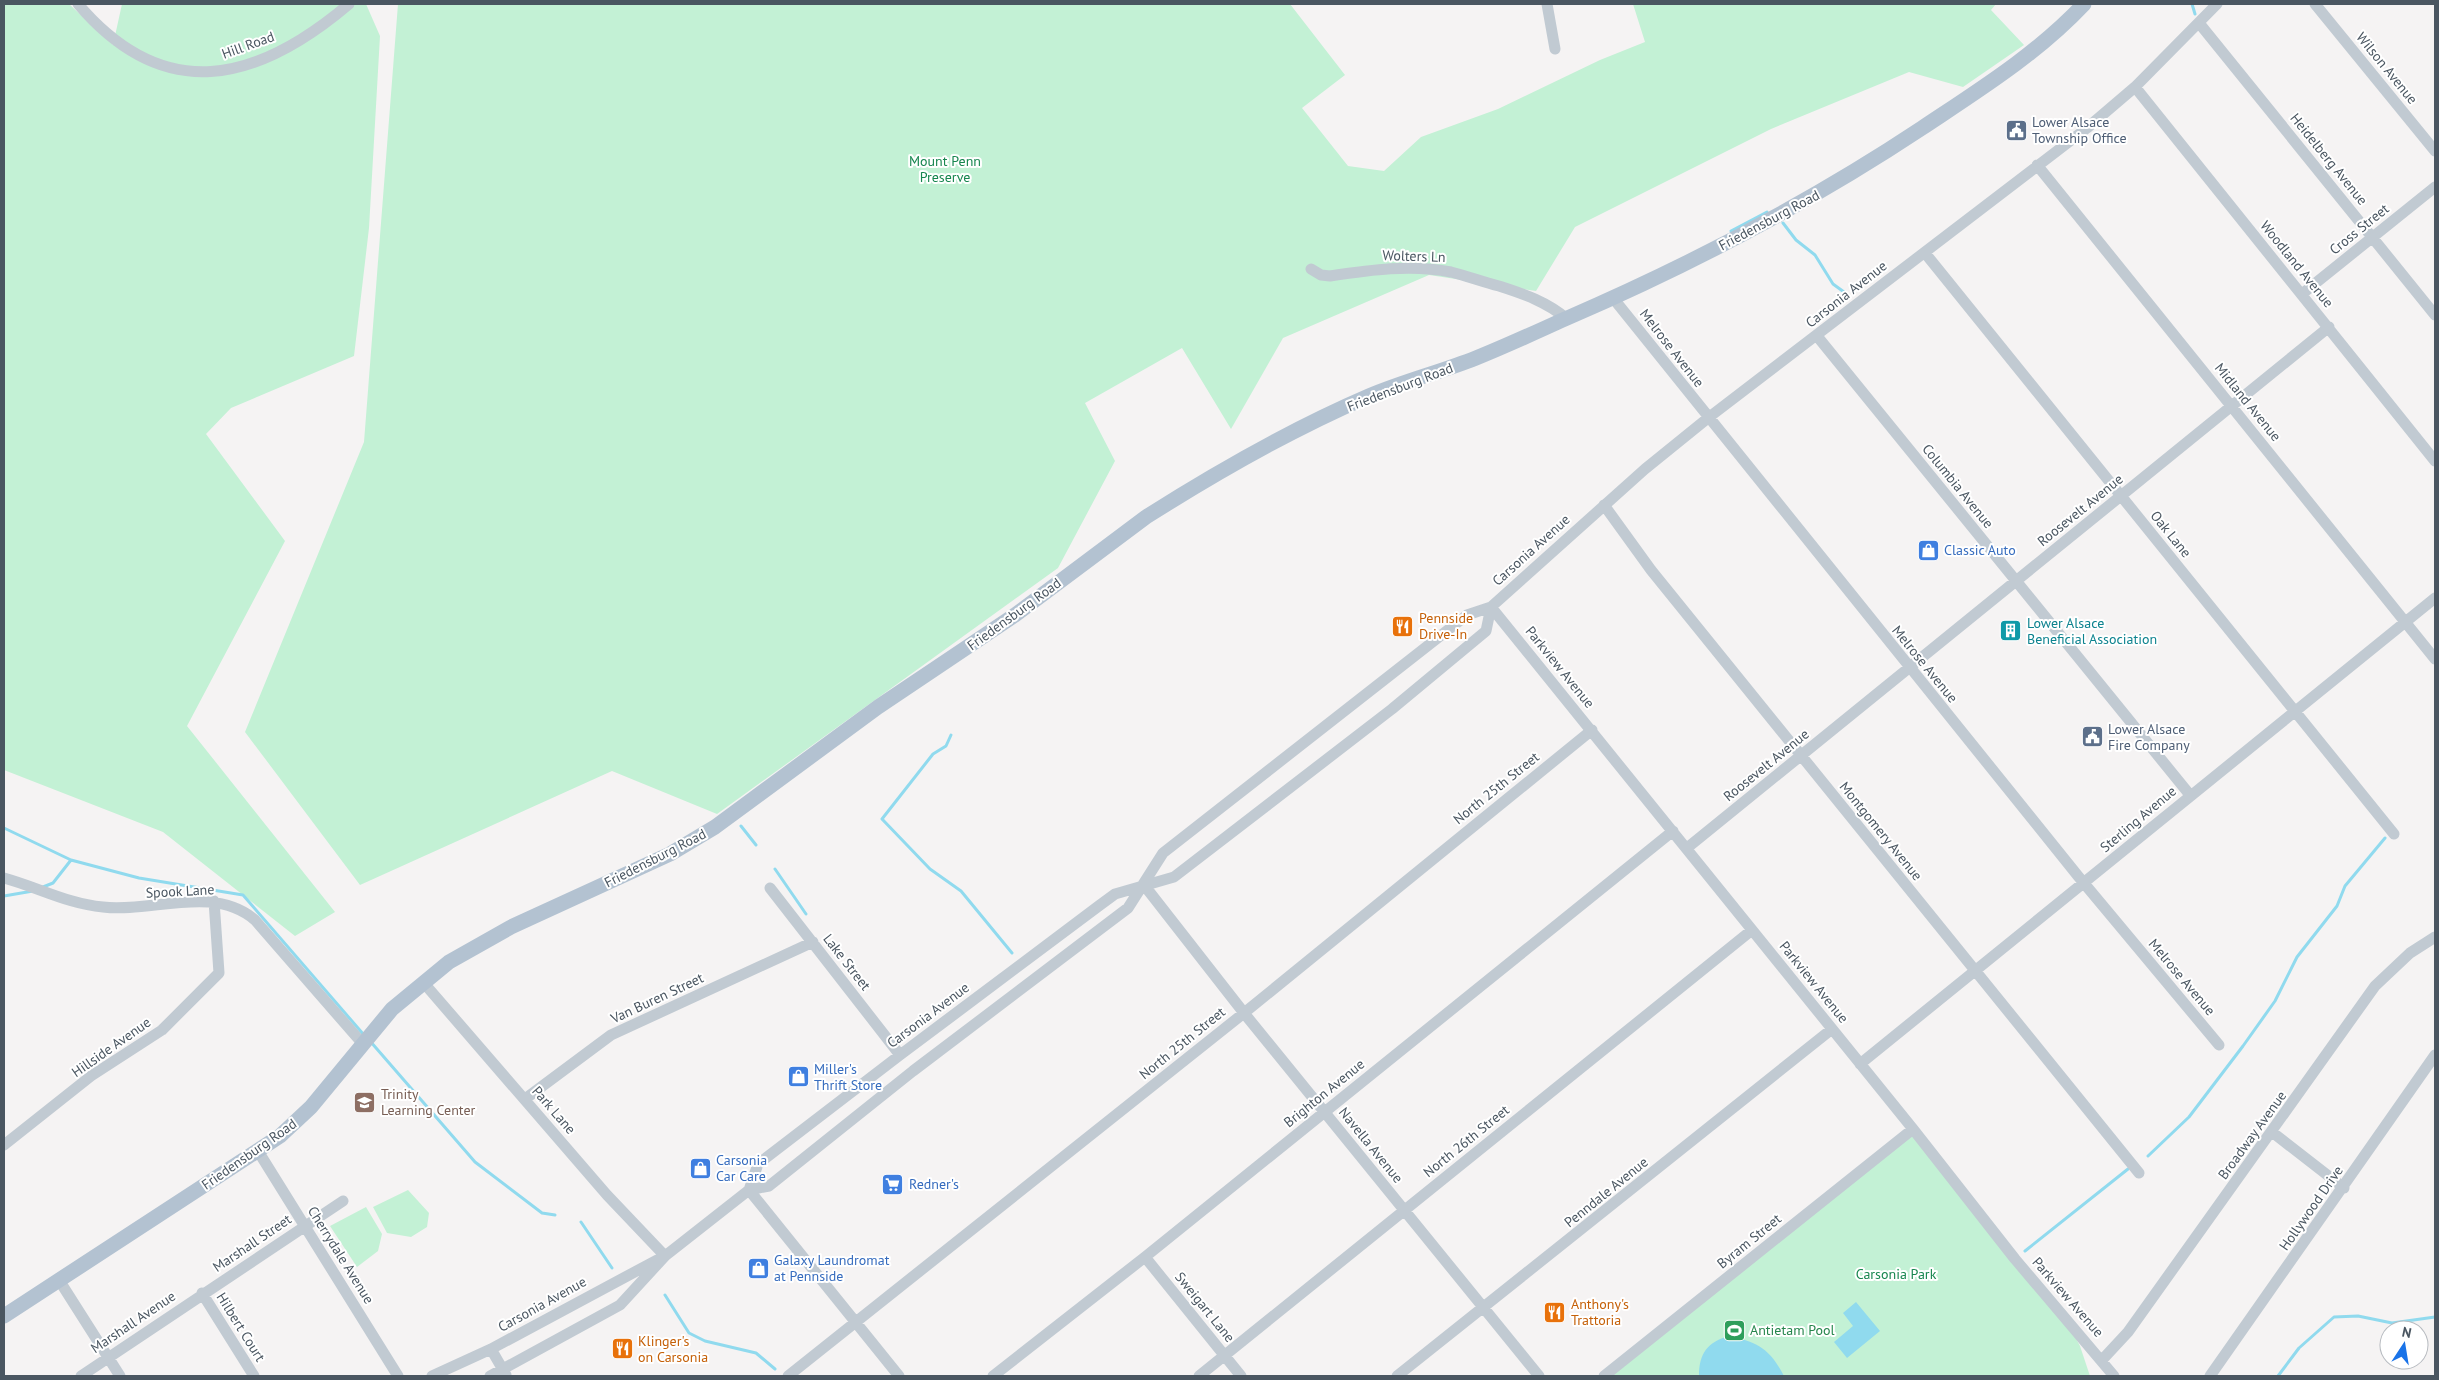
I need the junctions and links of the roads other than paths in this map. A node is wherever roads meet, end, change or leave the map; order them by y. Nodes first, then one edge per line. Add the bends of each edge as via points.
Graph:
1 (78, 4) edge
2 (349, 4) edge
3 (1547, 4) edge
4 (2084, 4) edge
5 (2217, 4) edge
6 (2315, 4) edge
7 (2199, 23) junction
8 (1555, 49) dead end
9 (2135, 87) junction
10 (2435, 151) edge
11 (2037, 165) junction
12 (2435, 187) edge
13 (2373, 238) junction
14 (1925, 253) junction
15 (1311, 269) dead end
16 (2302, 294) junction
17 (1613, 298) junction
18 (2435, 315) edge
19 (1567, 319) junction
20 (2329, 327) junction
21 (1817, 336) junction
22 (2232, 406) junction
23 (1708, 418) junction
24 (2435, 461) edge
25 (2121, 496) junction
26 (1604, 505) junction
27 (2016, 582) junction
28 (2435, 598) edge
29 (1491, 606) junction
30 (2406, 622) junction
31 (2435, 659) edge
32 (1910, 668) junction
33 (2295, 712) junction
34 (1592, 730) junction
35 (1801, 756) junction
36 (2190, 795) junction
37 (1672, 831) junction
38 (2394, 834) dead end
39 (1686, 848) junction
40 (4, 878) edge
41 (2084, 884) junction
42 (1144, 885) junction
43 (770, 888) dead end
44 (214, 902) junction
45 (1752, 930) junction
46 (2435, 937) edge
47 (813, 942) junction
48 (1974, 972) junction
49 (423, 982) junction
50 (1244, 1013) junction
51 (1832, 1029) junction
52 (362, 1043) junction
53 (2219, 1044) dead end
54 (900, 1054) junction
55 (2435, 1055) edge
56 (1860, 1064) junction
57 (525, 1099) junction
58 (1324, 1112) junction
59 (1913, 1129) junction
60 (2272, 1132) junction
61 (4, 1145) edge
62 (258, 1151) junction
63 (2139, 1173) dead end
64 (2344, 1188) junction
65 (749, 1190) junction
66 (343, 1201) dead end
67 (1405, 1211) junction
68 (304, 1226) junction
69 (665, 1256) junction
70 (1145, 1257) junction
71 (59, 1280) junction
72 (202, 1293) junction
73 (1484, 1308) junction
74 (4, 1316) edge
75 (856, 1322) junction
76 (491, 1349) junction
77 (1225, 1356) junction
78 (108, 1358) junction
79 (2102, 1360) junction
80 (505, 1373) edge
81 (81, 1376) edge
82 (120, 1376) edge
83 (254, 1376) edge
84 (398, 1376) edge
85 (432, 1376) edge
86 (490, 1376) edge
87 (788, 1376) edge
88 (899, 1376) edge
89 (993, 1376) edge
90 (1198, 1376) edge
91 (1242, 1376) edge
92 (1397, 1376) edge
93 (1539, 1376) edge
94 (1604, 1376) edge
95 (2114, 1376) edge
96 (2210, 1376) edge

1 - 2 street, Hill Road via 111,38 138,56 169,68 202,73 242,66 293,44
3 - 8 street
4 - 17 main road, Friedensburg Road via 2005,73 1833,186 1741,236
5 - 7 street, Carsonia Avenue
6 - 10 street, Wilson Avenue
7 - 9 street, Carsonia Avenue
7 - 13 street, Heidelberg Avenue
9 - 11 street, Carsonia Avenue
9 - 16 street, Woodland Avenue
11 - 14 street, Carsonia Avenue
11 - 22 street, Midland Avenue
12 - 13 street, Cross Street
13 - 16 street, Cross Street
13 - 18 street, Heidelberg Avenue
14 - 21 street, Carsonia Avenue
14 - 25 street, Oak Lane
15 - 19 street, Wolters Ln via 1330,276 1390,268 1453,272 1519,292 1553,307
16 - 20 street, Woodland Avenue
17 - 19 main road, Friedensburg Road
17 - 23 street, Melrose Avenue
19 - 49 main road, Friedensburg Road via 1478,357 1369,396 1209,479 1146,517 1015,615 872,712 715,827 670,854 475,946
20 - 22 street, Roosevelt Avenue
20 - 24 street, Woodland Avenue
21 - 23 street, Carsonia Avenue
21 - 27 street, Columbia Avenue
22 - 25 street, Roosevelt Avenue
22 - 30 street, Midland Avenue
23 - 26 street, Carsonia Avenue
23 - 32 street, Melrose Avenue
25 - 27 street, Roosevelt Avenue
25 - 33 street, Oak Lane
26 - 29 street, Carsonia Avenue
26 - 35 street, Montgomery Avenue via 1651,570
27 - 32 street, Roosevelt Avenue
27 - 36 street, Columbia Avenue
28 - 30 street, Sterling Avenue
29 - 34 street, Parkview Avenue
29 - 42 street, Carsonia Avenue via 1467,615 1163,853
29 - 42 street, Carsonia Avenue via 1486,631 1392,709 1174,876
30 - 31 street, Midland Avenue
30 - 33 street, Sterling Avenue
32 - 35 street, Roosevelt Avenue
32 - 41 street, Melrose Avenue
33 - 36 street, Sterling Avenue
33 - 38 street, Oak Lane
34 - 37 street, Parkview Avenue
34 - 50 street, North 25th Street
35 - 39 street, Roosevelt Avenue
35 - 48 street, Montgomery Avenue
36 - 41 street, Sterling Avenue
37 - 39 street, Parkview Avenue
37 - 58 street, Brighton Avenue
39 - 45 street, Parkview Avenue
40 - 44 street, Spook Lane via 60,898 102,907 140,908
41 - 48 street, Sterling Avenue
41 - 53 street, Melrose Avenue
42 - 50 street, Navella Avenue
42 - 54 street, Carsonia Avenue via 1114,894
42 - 65 street, Carsonia Avenue via 1128,908 913,1071 769,1186
43 - 47 street, Lake Street
44 - 52 street, Spook Lane via 234,907 255,920
44 - 61 street, Hillside Avenue via 219,973 148,1041 91,1076
45 - 51 street, Parkview Avenue
45 - 67 street, North 26th Street
46 - 60 street, Broadway Avenue via 2410,953 2376,986
47 - 54 street, Lake Street
47 - 57 street, Van Buren Street via 611,1035
48 - 56 street, Sterling Avenue
48 - 63 street, Montgomery Avenue
49 - 52 main road, Friedensburg Road via 392,1009
49 - 57 street, Park Lane
50 - 58 street, Navella Avenue
50 - 75 street, North 25th Street
51 - 56 street, Parkview Avenue
51 - 73 street, Penndale Avenue
52 - 62 main road, Friedensburg Road via 296,1122
54 - 65 street, Carsonia Avenue via 758,1164
55 - 64 street, Hollywood Drive
56 - 59 street, Parkview Avenue
57 - 69 street, Park Lane via 606,1195
58 - 67 street, Navella Avenue
58 - 70 street, Brighton Avenue
59 - 79 street, Parkview Avenue via 2015,1259
59 - 94 street, Byram Street
60 - 64 street
60 - 79 street, Broadway Avenue via 2128,1332
62 - 68 street, Cherrydale Avenue
62 - 71 main road, Friedensburg Road
64 - 96 street, Hollywood Drive
65 - 69 street, Carsonia Avenue
65 - 75 street
66 - 68 street, Marshall Street
67 - 73 street, Navella Avenue
67 - 77 street, North 26th Street
68 - 72 street, Marshall Street
68 - 84 street, Cherrydale Avenue
69 - 76 street, Carsonia Avenue
69 - 80 street, Carsonia Avenue via 620,1305
70 - 77 street, Sweigart Lane
70 - 89 street, Brighton Avenue
71 - 74 main road, Friedensburg Road
71 - 78 street
72 - 78 street, Marshall Avenue
72 - 83 street, Hilbert Court
73 - 92 street, Penndale Avenue
73 - 93 street, Navella Avenue
75 - 87 street, North 25th Street
75 - 88 street
76 - 80 street
76 - 85 street, Carsonia Avenue
77 - 90 street, North 26th Street
77 - 91 street, Sweigart Lane
78 - 81 street, Marshall Avenue
78 - 82 street
79 - 95 street, Parkview Avenue
80 - 86 street, Carsonia Avenue

